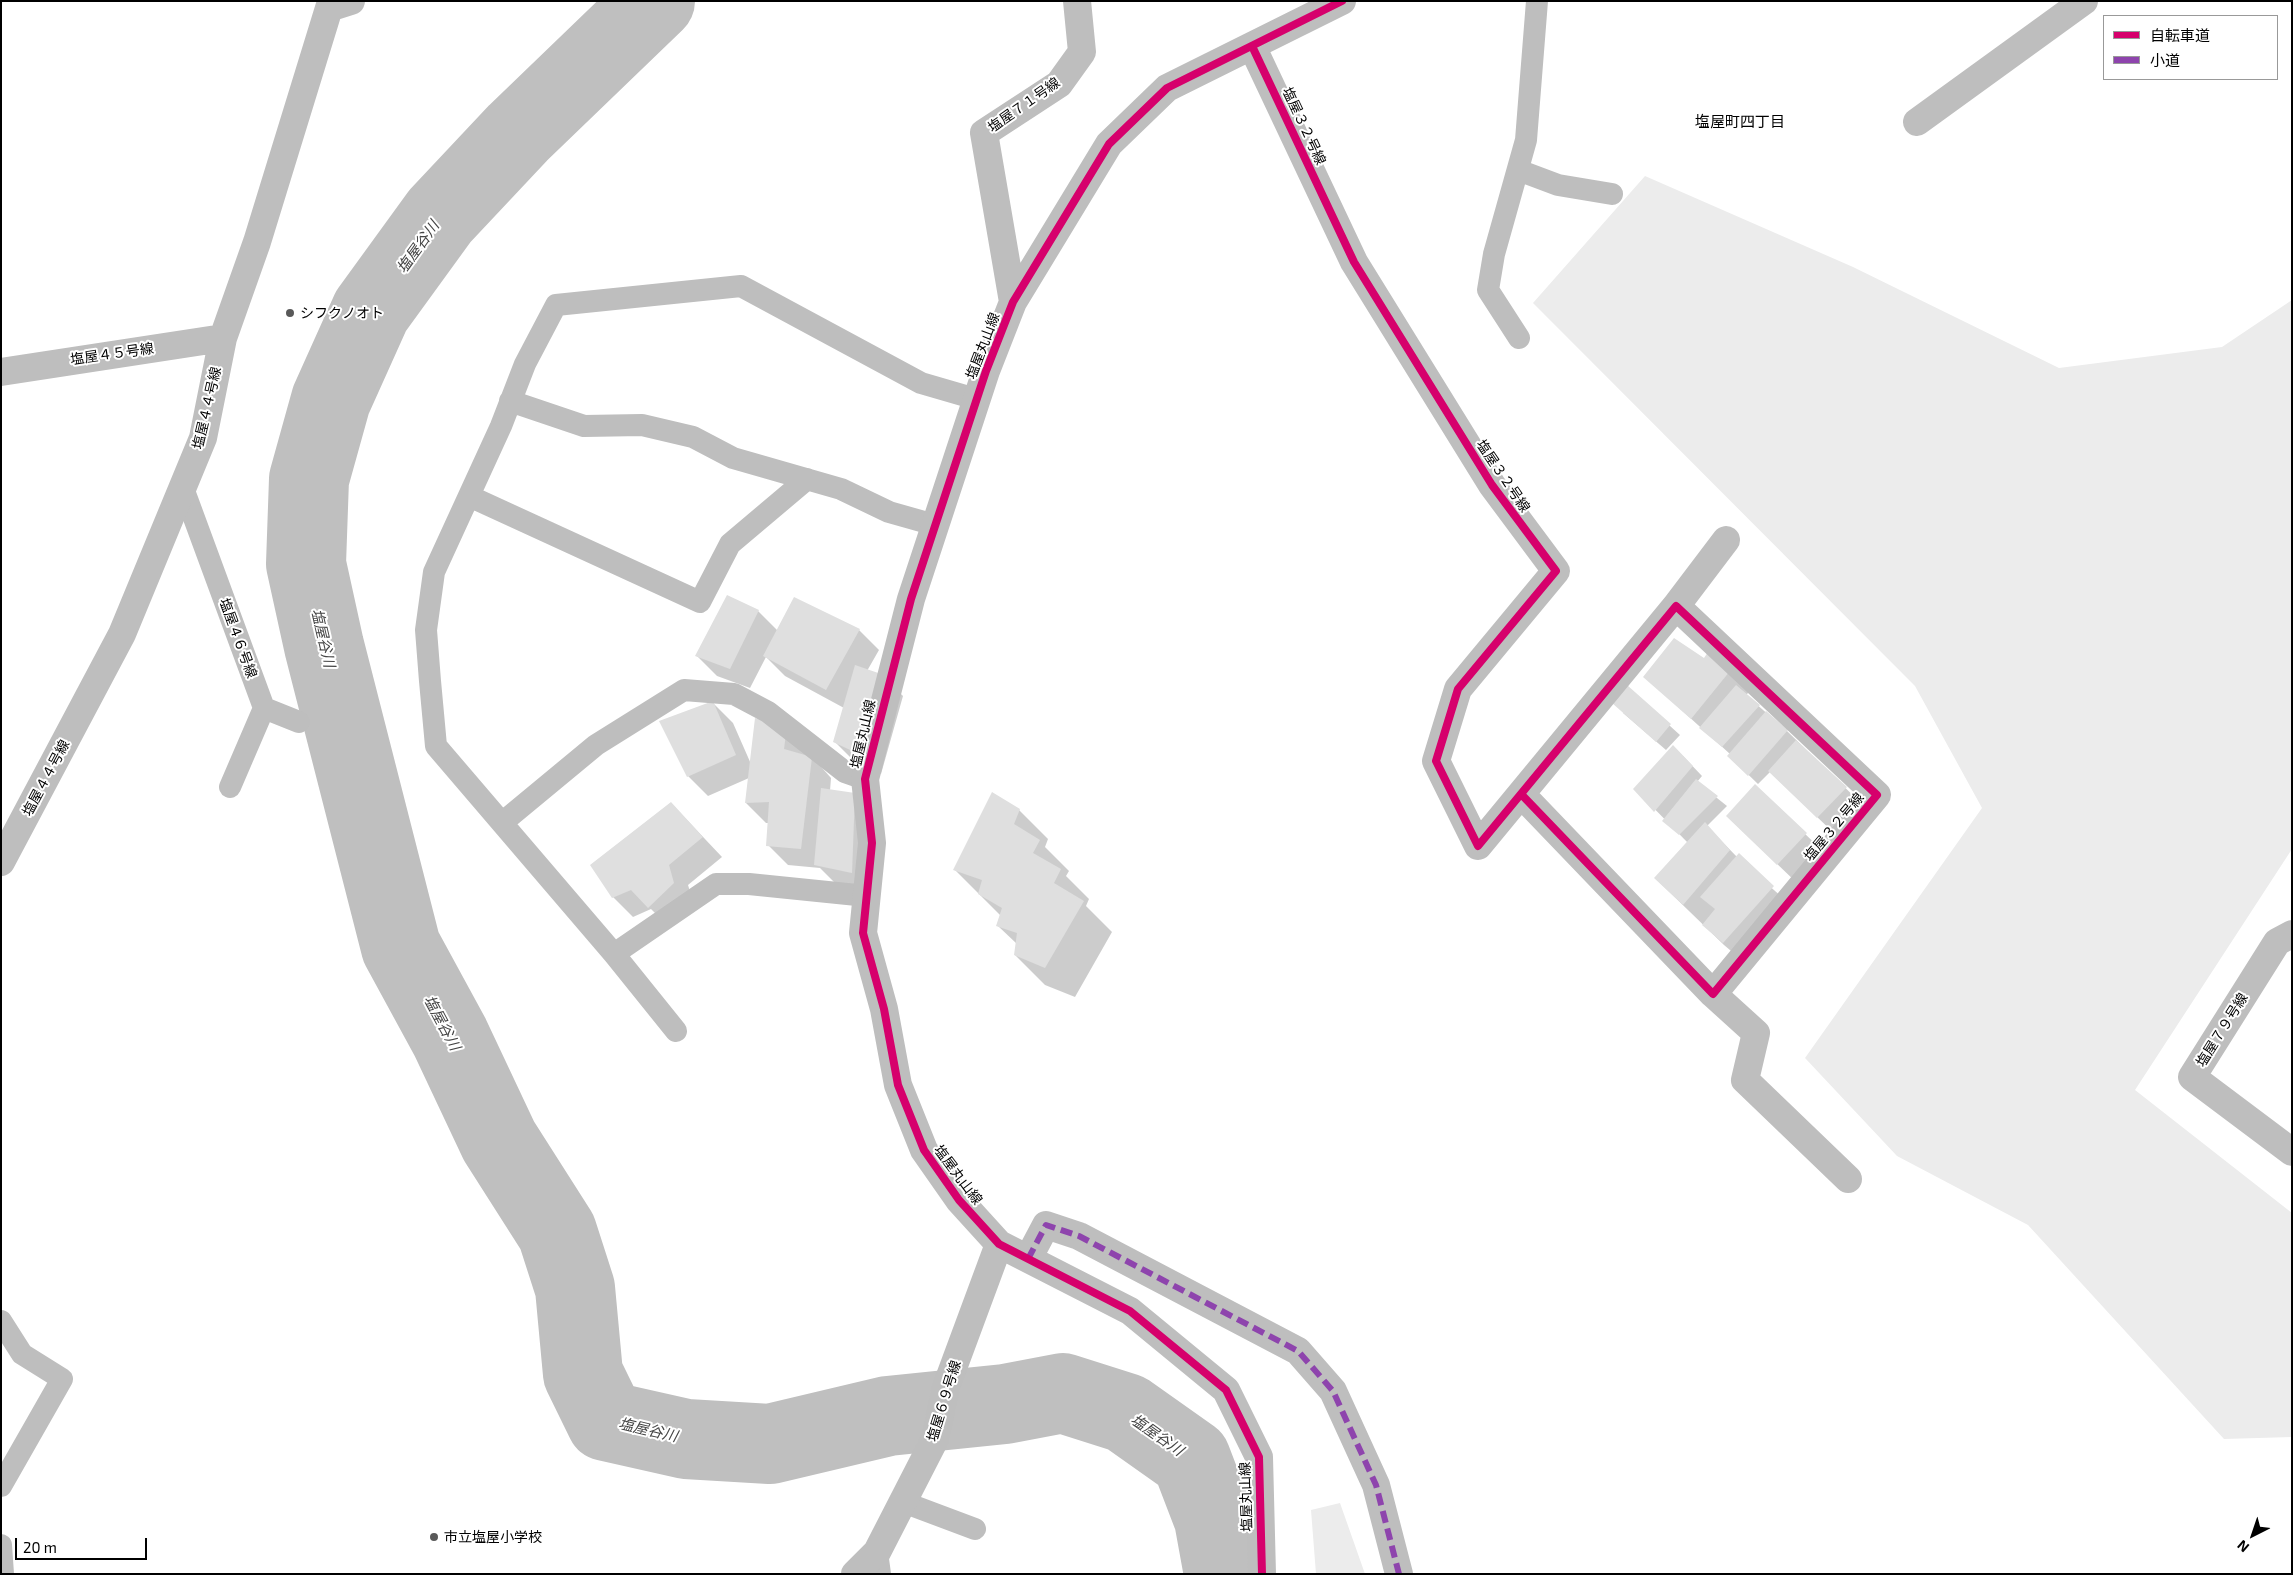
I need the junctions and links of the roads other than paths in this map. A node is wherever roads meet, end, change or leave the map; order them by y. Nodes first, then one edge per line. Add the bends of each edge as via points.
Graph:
1 (1077, 1) edge
2 (1342, 1) edge
3 (1537, 1) edge
4 (2084, 1) edge
5 (332, 4) edge
6 (1252, 46) junction
7 (1916, 122) dead end
8 (1518, 170) junction
9 (1612, 194) dead end
10 (1013, 302) junction
11 (223, 338) junction
12 (1519, 338) dead end
13 (1, 372) edge
14 (976, 399) junction
15 (510, 401) junction
16 (807, 479) junction
17 (183, 488) junction
18 (469, 496) junction
19 (935, 525) junction
20 (1726, 540) dead end
21 (1676, 606) junction
22 (264, 708) junction
23 (299, 722) dead end
24 (865, 779) junction
25 (230, 787) dead end
26 (1521, 794) junction
27 (503, 822) junction
28 (1, 862) edge
29 (867, 896) junction
30 (2292, 934) edge
31 (614, 954) junction
32 (1713, 994) junction
33 (676, 1031) dead end
34 (2292, 1152) edge
35 (1848, 1178) dead end
36 (999, 1244) junction
37 (1028, 1259) junction
38 (1, 1321) edge
39 (1, 1486) edge
40 (903, 1502) junction
41 (975, 1529) dead end
42 (1, 1545) edge
43 (878, 1563) edge
44 (3, 1574) edge
45 (855, 1574) edge
46 (1262, 1574) edge
47 (1399, 1574) edge

1 - 10 street, 塩屋７１号線 via 1082,52 1059,84 984,133
2 - 6 street, 塩屋丸山線
3 - 8 lane via 1526,140
4 - 7 street
5 - 11 street, 塩屋４４号線 via 257,242
6 - 10 street, 塩屋丸山線 via 1167,88 1109,144
6 - 26 street, 塩屋３２号線 via 1354,262 1492,485 1556,571 1458,690 1436,761 1478,846
8 - 9 lane via 1558,185
8 - 12 lane via 1494,254 1488,290
10 - 14 street, 塩屋丸山線
11 - 13 street, 塩屋４５号線
11 - 17 street, 塩屋４４号線 via 203,438
14 - 15 lane via 921,383 741,286 556,305
14 - 19 street, 塩屋丸山線
15 - 16 lane via 584,426 642,425 693,437 733,458
15 - 18 lane
16 - 18 lane via 730,544 700,602
16 - 19 lane via 841,488 889,512
17 - 22 lane, 塩屋４６号線
17 - 28 street, 塩屋４４号線 via 122,634
18 - 27 lane via 434,572 426,630 436,746
19 - 24 street, 塩屋丸山線 via 908,608
20 - 21 street
21 - 26 street, 塩屋３２号線
21 - 32 street, 塩屋３２号線 via 1877,795
22 - 23 lane
22 - 25 lane
24 - 27 lane via 846,772 768,712 734,694 684,690 596,745
24 - 29 street, 塩屋丸山線 via 872,843
26 - 32 street
27 - 31 lane
29 - 31 lane via 749,884 716,884
29 - 36 street, 塩屋丸山線 via 862,933 884,1009 898,1085 924,1150 959,1200
30 - 34 street, 塩屋７９号線 via 2277,942 2192,1077
31 - 33 lane
32 - 35 street via 1756,1033 1745,1080
36 - 37 street, 塩屋丸山線
36 - 40 street, 塩屋６９号線 via 946,1387 935,1439
37 - 46 street, 塩屋丸山線 via 1130,1311 1226,1390 1259,1457
37 - 47 street via 1046,1225 1079,1236 1298,1351 1333,1391 1376,1485
38 - 39 lane via 22,1354 62,1379
40 - 41 lane
40 - 43 street, 塩屋６９号線
42 - 44 lane
43 - 45 street, 塩屋６９号線

